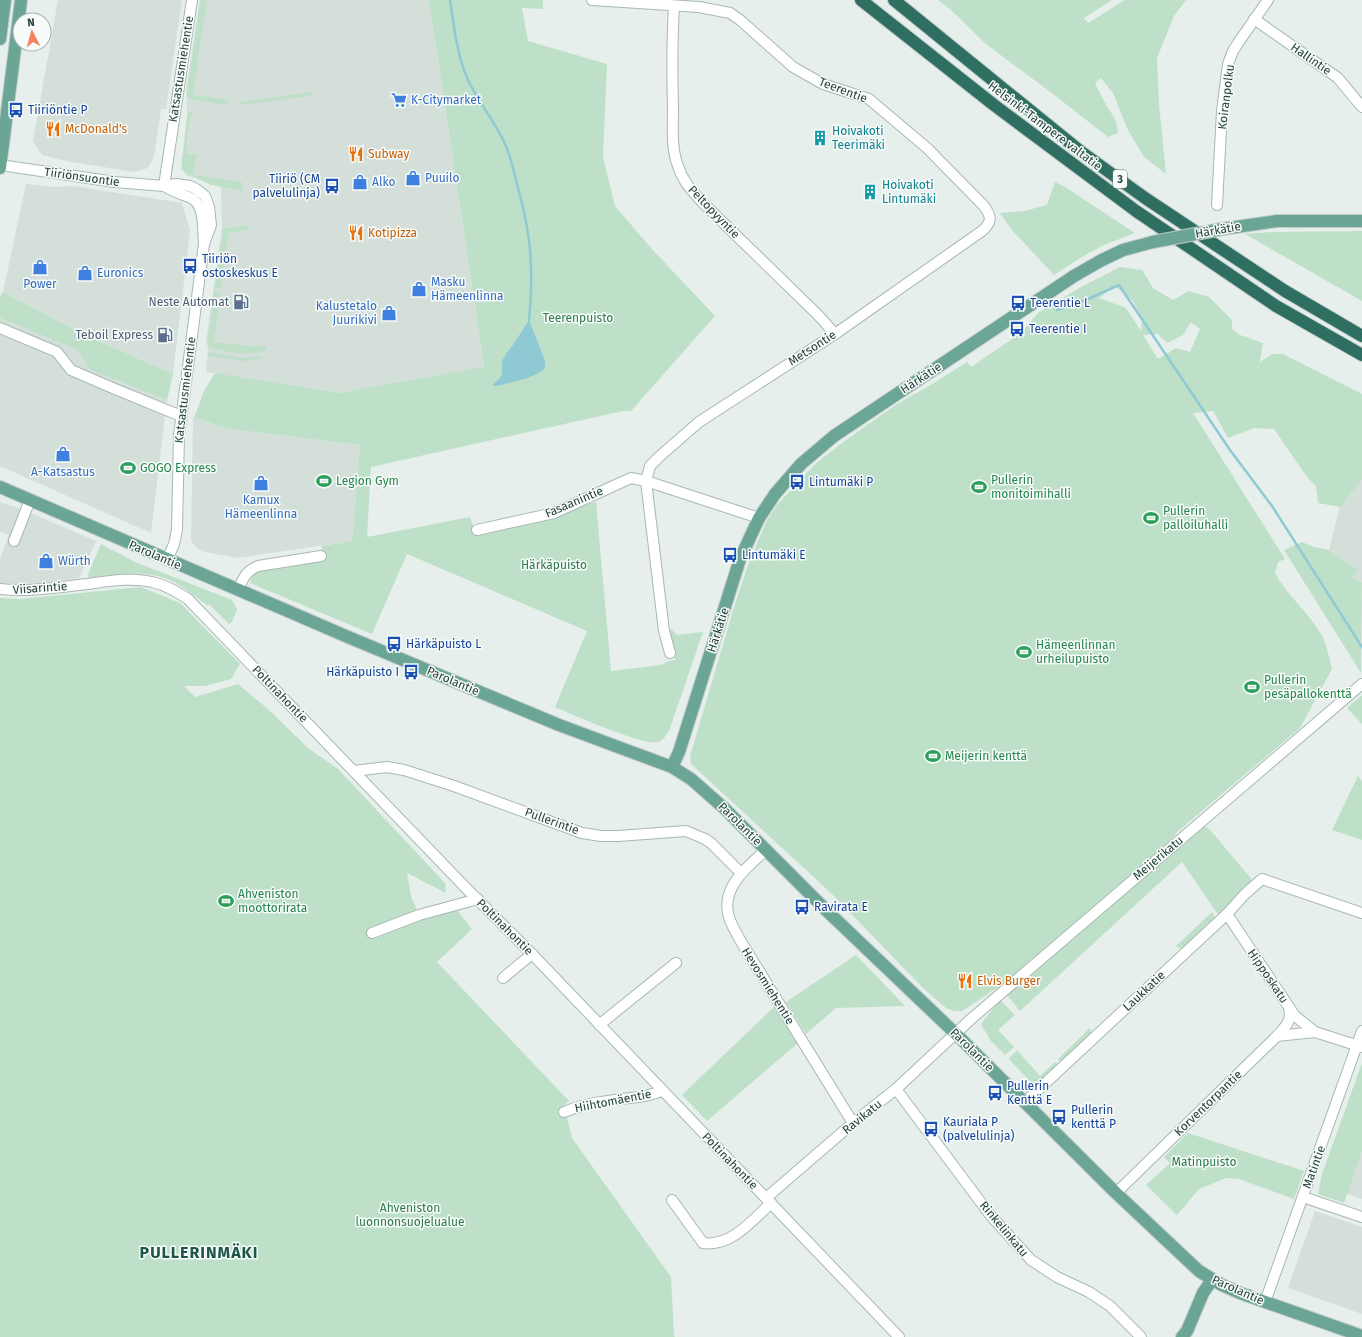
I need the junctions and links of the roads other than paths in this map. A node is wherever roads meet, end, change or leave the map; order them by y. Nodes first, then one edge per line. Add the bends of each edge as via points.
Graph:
1 (5, 0) edge
2 (21, 0) edge
3 (192, 0) edge
4 (592, 0) edge
5 (860, 0) edge
6 (894, 0) edge
7 (1268, 0) edge
8 (674, 6) junction
9 (1254, 19) junction
10 (0, 39) edge
11 (1362, 106) edge
12 (0, 166) edge
13 (164, 186) junction
14 (1217, 205) dead end
15 (1362, 221) edge
16 (989, 224) joint
17 (0, 328) edge
18 (835, 334) junction
19 (1362, 336) edge
20 (1362, 355) edge
21 (181, 416) junction
22 (646, 481) junction
23 (0, 487) edge
24 (30, 500) junction
25 (759, 518) junction
26 (477, 530) dead end
27 (14, 541) dead end
28 (321, 556) dead end
29 (167, 560) junction
30 (80, 584) joint
31 (0, 589) edge
32 (238, 590) junction
33 (670, 653) dead end
34 (1362, 684) edge
35 (672, 767) junction
36 (354, 771) junction
37 (766, 850) junction
38 (741, 873) junction
39 (478, 899) junction
40 (1362, 913) edge
41 (1227, 914) junction
42 (372, 933) dead end
43 (532, 954) junction
44 (676, 963) dead end
45 (503, 978) dead end
46 (1289, 1008) junction
47 (599, 1025) junction
48 (1362, 1031) edge
49 (1316, 1032) junction
50 (956, 1034) junction
51 (1278, 1036) junction
52 (1359, 1046) edge
53 (896, 1090) junction
54 (663, 1091) junction
55 (1025, 1102) junction
56 (564, 1112) dead end
57 (853, 1123) junction
58 (1116, 1193) junction
59 (1303, 1196) junction
60 (672, 1200) dead end
61 (768, 1200) junction
62 (1362, 1217) edge
63 (1212, 1280) junction
64 (1265, 1302) junction
65 (897, 1336) edge
66 (1362, 1336) edge
67 (1141, 1337) edge
68 (1182, 1337) edge

1 - 10 main road
2 - 12 main road
3 - 13 street, Katsastusmiehentie
4 - 8 street, Teerentie
5 - 20 highway, Helsinki-Tampere valtatie / 3 via 994,106 1136,211 1276,306
6 - 19 highway, Helsinki-Tampere valtatie / 3 via 1080,151 1121,181 1285,291
7 - 9 street, Koiranpolku
8 - 16 street, Teerentie via 699,7 730,13 793,67 823,84 869,99 927,148 984,206 990,218
8 - 18 street, Peltopyyntie via 673,135 677,165 682,178 704,204
9 - 11 street, Hallintie via 1338,78
9 - 14 street, Koiranpolku via 1233,51 1228,64 1222,111
12 - 13 street, Tiiriönsuontie
13 - 21 street, Katsastusmiehentie via 173,192 190,197 200,208 203,218 204,244
15 - 25 main road, Härkätie, bridge via 1277,221 1222,229 1153,242 1123,250 1102,260 834,436 801,464 775,494
16 - 18 street, Metsontie via 982,232
17 - 21 street via 57,352 71,370
18 - 22 street, Metsontie via 699,422 650,466
21 - 29 street, Katsastusmiehentie via 176,530 174,544
22 - 25 street
22 - 26 street, Fasaanintie via 630,478 554,513
22 - 33 street, Metsontie via 664,631
23 - 24 main road, Parolantie
24 - 27 street
24 - 29 main road, Parolantie
25 - 35 main road, Härkätie via 740,559
28 - 32 street via 250,569
29 - 32 main road, Parolantie
30 - 31 street, Viisarintie via 39,590
30 - 36 street, Poltinahontie via 112,580 152,581 188,599
32 - 35 main road, Parolantie via 559,725
34 - 50 street, Meijerikatu via 1005,989
35 - 37 main road, Parolantie via 691,779 724,808
36 - 38 street, Pullerintie via 387,767 404,770 582,833 633,836 686,831 706,839
36 - 39 street, Poltinahontie
37 - 38 street, Hevosmiehentie
37 - 50 main road, Parolantie
38 - 57 street, Hevosmiehentie via 729,896 729,917 743,945
39 - 42 street via 419,915
39 - 43 street, Poltinahontie
40 - 41 street, Laukkatie via 1262,879
41 - 46 street, Hipposkatu
41 - 55 street, Laukkatie
43 - 45 street
43 - 47 street, Poltinahontie
44 - 47 street
46 - 49 street, Hipposkatu via 1294,1016
46 - 51 street, Korventorpantie via 1291,1016
47 - 54 street, Poltinahontie
48 - 52 street, Matintie
49 - 51 street
49 - 52 street
50 - 53 street, Ravikatu
50 - 55 main road, Parolantie
51 - 58 street, Korventorpantie
52 - 59 street, Matintie
53 - 57 street, Ravikatu
53 - 67 street, Rinkelinkatu via 991,1216 1030,1260 1110,1306
54 - 56 street, Hiihtomäentie via 604,1100
54 - 61 street, Poltinahontie
55 - 58 main road, Parolantie
57 - 61 street, Ravikatu
58 - 63 main road, Parolantie via 1199,1271
59 - 62 street
59 - 64 street, Matintie
60 - 61 street, Ravikatu via 703,1242 711,1244 733,1236 744,1228
61 - 65 street, Poltinahontie
63 - 64 main road, Parolantie
63 - 68 main road
64 - 66 main road, Parolantie

